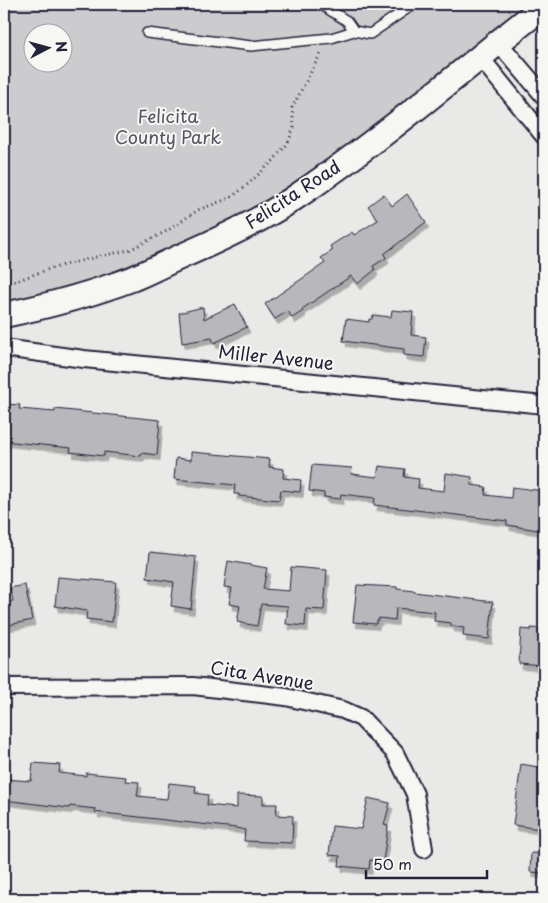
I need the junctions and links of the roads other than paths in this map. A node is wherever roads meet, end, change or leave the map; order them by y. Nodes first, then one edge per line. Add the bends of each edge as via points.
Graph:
1 (320, 4) edge
2 (414, 4) edge
3 (544, 6) edge
4 (354, 31) junction
5 (147, 33) dead end
6 (498, 42) junction
7 (480, 57) junction
8 (544, 96) edge
9 (544, 136) edge
10 (4, 315) edge
11 (4, 348) edge
12 (544, 406) edge
13 (4, 687) edge
14 (424, 849) dead end

1 - 4 lane via 347,21
2 - 4 lane via 370,34
3 - 6 main road, Felicita Road
4 - 5 lane via 331,38 251,46
6 - 7 main road, Felicita Road
6 - 8 street
7 - 9 street
7 - 10 main road, Felicita Road via 360,151 249,225 104,289
11 - 12 street, Miller Avenue
13 - 14 street, Cita Avenue via 193,686 286,697 343,710 362,718 394,753 415,794

